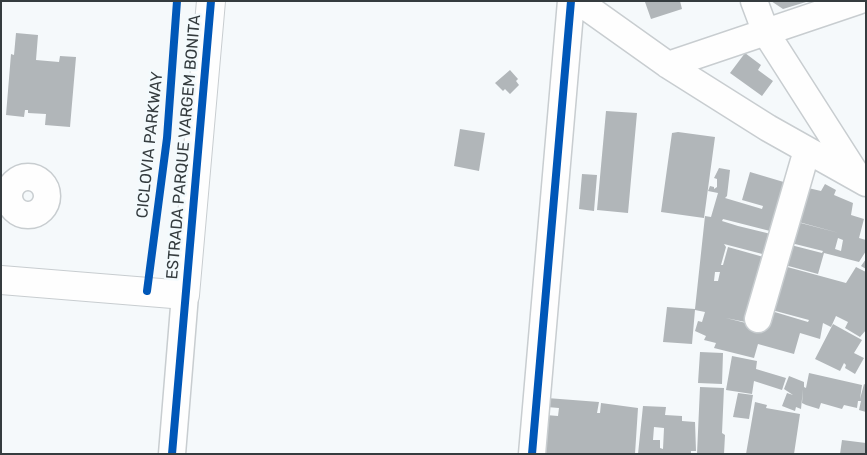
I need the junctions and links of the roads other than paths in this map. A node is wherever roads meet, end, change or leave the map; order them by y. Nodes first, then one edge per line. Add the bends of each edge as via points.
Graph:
1 (211, 1) edge
2 (571, 1) edge
3 (578, 1) edge
4 (754, 1) edge
5 (858, 1) edge
6 (766, 33) junction
7 (668, 65) junction
8 (807, 150) junction
9 (863, 181) edge
10 (1, 280) edge
11 (186, 295) junction
12 (758, 319) dead end
13 (172, 454) edge
14 (532, 454) edge

1 - 11 street, ESTRADA PARQUE VARGEM BONITA
2 - 14 street
3 - 7 street
4 - 6 street
5 - 6 street
6 - 7 street
6 - 9 street
7 - 8 street
8 - 9 street
8 - 12 street
10 - 11 street
11 - 13 street

